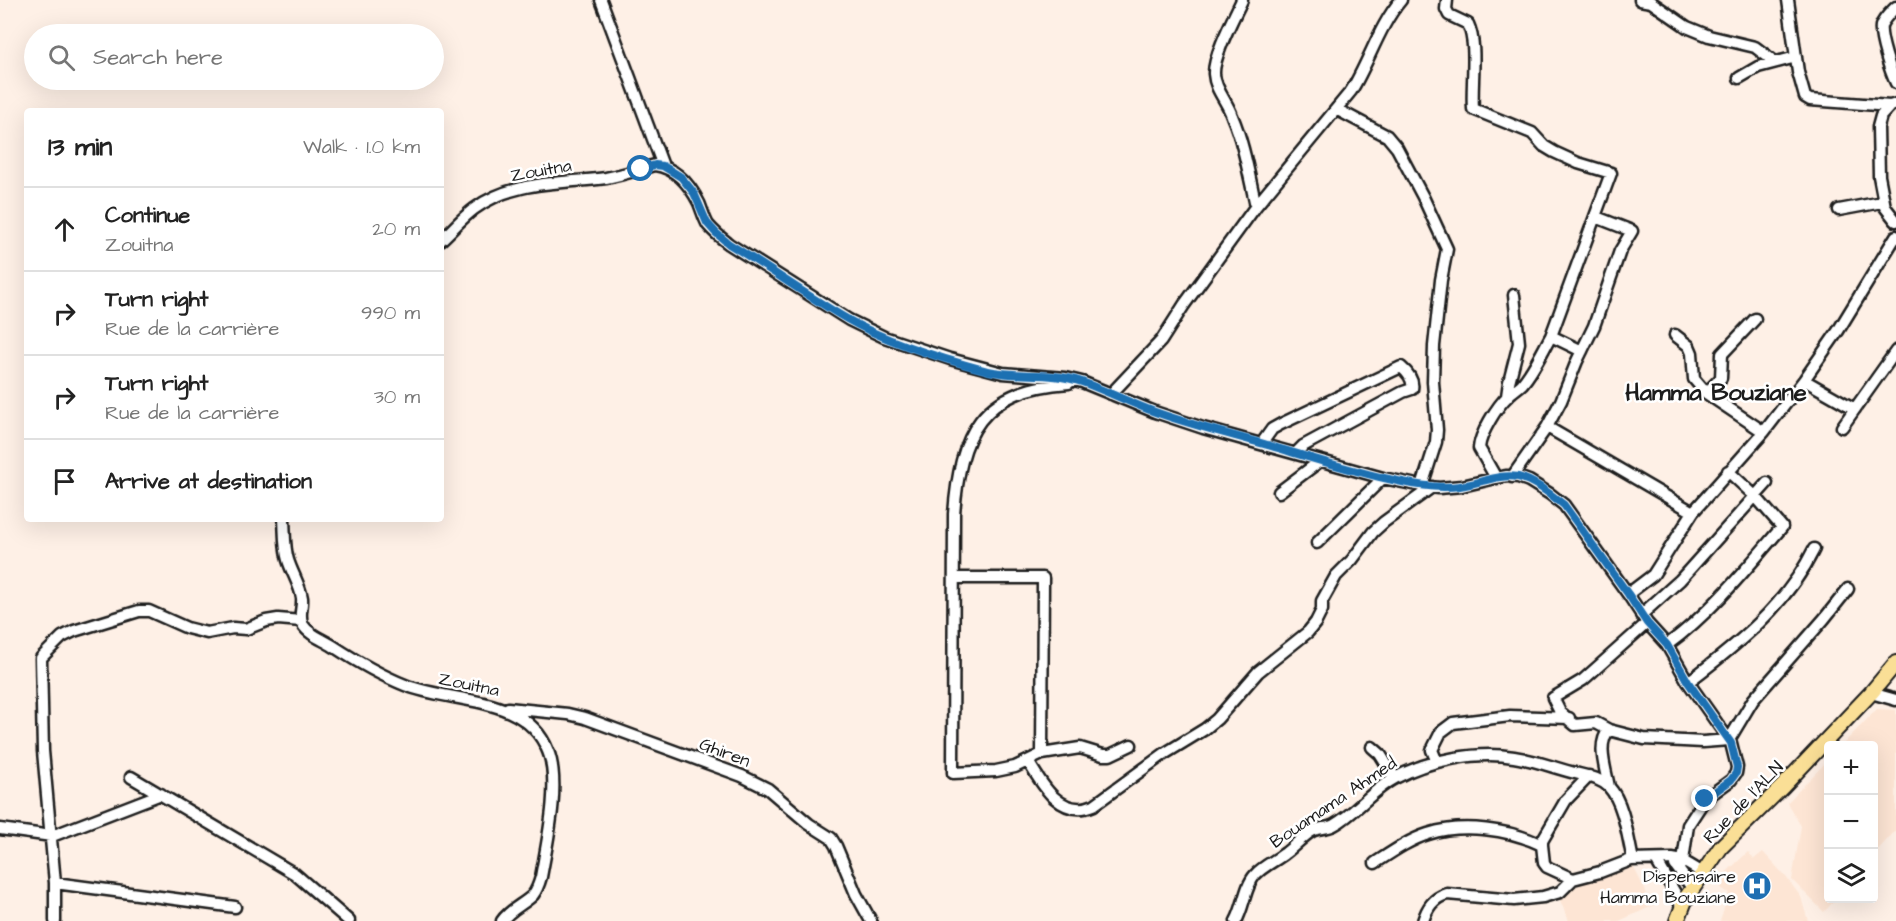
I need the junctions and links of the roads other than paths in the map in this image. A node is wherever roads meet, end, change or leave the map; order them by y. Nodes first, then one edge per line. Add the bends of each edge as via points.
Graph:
1 (601, 0) edge
2 (1242, 0) edge
3 (1401, 0) edge
4 (1447, 0) edge
5 (1641, 0) edge
6 (1788, 0) edge
7 (1896, 7) edge
8 (1796, 57) junction
9 (1774, 62) junction
10 (1739, 78) dead end
11 (1896, 83) edge
12 (1893, 105) edge
13 (1336, 109) junction
14 (663, 166) junction
15 (1882, 202) junction
16 (1256, 206) junction
17 (1839, 210) dead end
18 (1596, 217) junction
19 (1896, 221) edge
20 (1896, 236) edge
21 (444, 237) edge
22 (1514, 295) dead end
23 (1755, 319) dead end
24 (1675, 335) dead end
25 (1551, 336) junction
26 (1582, 351) junction
27 (1896, 351) edge
28 (1804, 380) junction
29 (1084, 383) junction
30 (1706, 393) junction
31 (1111, 394) junction
32 (1507, 396) junction
33 (1854, 409) junction
34 (1547, 427) junction
35 (1842, 427) dead end
36 (1764, 432) junction
37 (1262, 443) junction
38 (1296, 453) junction
39 (1320, 461) junction
40 (1728, 471) junction
41 (1512, 477) junction
42 (1383, 478) junction
43 (1496, 478) junction
44 (1767, 483) dead end
45 (1427, 487) junction
46 (1279, 492) dead end
47 (1756, 497) junction
48 (1693, 512) junction
49 (284, 522) edge
50 (1317, 543) dead end
51 (1814, 549) dead end
52 (954, 578) junction
53 (1848, 589) dead end
54 (1628, 594) junction
55 (1644, 619) junction
56 (301, 621) junction
57 (1667, 645) junction
58 (1896, 663) edge
59 (1688, 682) junction
60 (1871, 693) junction
61 (1896, 700) edge
62 (502, 708) junction
63 (1569, 718) junction
64 (1609, 730) junction
65 (1729, 740) junction
66 (1131, 745) dead end
67 (1372, 747) dead end
68 (1042, 754) junction
69 (1028, 760) junction
70 (1437, 762) junction
71 (1589, 776) junction
72 (131, 777) dead end
73 (1395, 778) junction
74 (1609, 787) junction
75 (160, 794) junction
76 (0, 829) edge
77 (52, 836) junction
78 (1542, 845) junction
79 (1633, 860) junction
80 (1656, 860) junction
81 (1375, 863) dead end
82 (1677, 863) junction
83 (1703, 873) junction
84 (1573, 879) junction
85 (55, 883) junction
86 (1693, 889) junction
87 (235, 907) dead end
88 (1679, 915) edge
89 (55, 921) edge
90 (349, 921) edge
91 (502, 921) edge
92 (871, 921) edge
93 (1236, 921) edge
94 (1423, 921) edge

1 - 14 street
2 - 16 street via 1214,73 1218,91 1233,117
3 - 13 street via 1363,71
4 - 18 street via 1449,15 1468,24 1473,35 1473,109 1532,133 1544,146 1578,164 1611,173
5 - 9 street via 1709,36 1755,47
6 - 8 street
7 - 11 street via 1881,25
8 - 9 street
8 - 12 street via 1805,97 1810,100
9 - 10 street
12 - 15 street via 1881,116 1878,127
13 - 16 street
13 - 45 street via 1387,136 1397,148 1447,249 1434,346 1436,442
14 - 21 street, Zouitna via 515,189 475,207
14 - 29 street via 681,177 694,193 707,223 729,244 849,320 884,337 988,371
15 - 17 street
15 - 19 street
16 - 31 street via 1161,341
18 - 25 street
18 - 26 street via 1632,231 1620,251
20 - 28 street via 1839,331
22 - 32 street via 1520,343
23 - 30 street via 1722,354 1721,378
24 - 30 street via 1689,346 1694,379
25 - 26 street
25 - 32 street via 1521,385
26 - 34 street
27 - 33 street
28 - 33 street
28 - 36 street
29 - 31 street
29 - 52 street via 1052,385 1022,393 996,405 978,423 966,443 956,479
30 - 36 street
31 - 37 street via 1203,428
32 - 43 street via 1479,443
33 - 35 street
34 - 41 street
34 - 48 street
36 - 40 street
37 - 38 street
37 - 38 street via 1281,424 1401,367 1407,372 1412,389
38 - 39 street
39 - 42 street
39 - 46 street
40 - 47 street
40 - 48 street
41 - 43 street
41 - 54 street via 1529,481 1564,505
42 - 45 street
42 - 50 street
43 - 45 street via 1462,486
44 - 47 street
45 - 69 street via 1373,532 1336,576 1308,632 1258,672 1217,719 1094,805 1084,810 1063,805 1040,782
47 - 55 street
47 - 57 street via 1782,527 1719,600
48 - 54 street via 1653,575
49 - 56 street via 288,560 302,597
51 - 59 street via 1782,599 1740,641
52 - 68 street via 1043,578
52 - 69 street via 953,773 996,771
53 - 65 street via 1753,700
54 - 55 street
55 - 57 street
55 - 63 street via 1583,680 1553,698 1560,712
56 - 62 street, Zouitna via 310,632 356,661 404,685
56 - 77 street via 278,619 246,629 207,633 149,611 139,611 62,637 41,658 43,751
57 - 59 street
58 - 60 main road, Rue de l'ALN
59 - 65 street
60 - 61 street
60 - 83 main road, Rue de l'ALN via 1721,847
62 - 91 street, Zouitna via 530,725 542,739 552,765 554,789 539,883 531,897
62 - 92 street, Ghiren via 585,718 755,781 831,838
63 - 64 street via 1575,725 1596,723
63 - 70 street via 1510,716 1453,723 1441,732 1432,750
64 - 65 street via 1644,739
64 - 74 street via 1604,735 1603,755
65 - 82 street via 1736,773 1705,799 1688,825
66 - 68 street via 1110,755 1080,748
67 - 73 street
68 - 69 street
70 - 71 street, Bouamama Ahmed via 1512,756
70 - 73 street, Bouamama Ahmed
71 - 74 street, Bouamama Ahmed
71 - 78 street via 1566,800
72 - 75 street
73 - 93 street, Bouamama Ahmed via 1335,825 1314,830 1258,871 1249,884
74 - 79 street via 1621,810
75 - 77 street
75 - 90 street via 295,873
76 - 77 street
77 - 85 street
78 - 81 street via 1496,831 1448,830 1414,840
78 - 84 street via 1547,867
79 - 80 street
79 - 84 street
80 - 82 street
80 - 88 street via 1678,898
82 - 83 street
82 - 86 street
83 - 86 main road, Rue de l'ALN
84 - 94 street via 1560,892 1543,897 1515,900 1447,894 1430,905
85 - 87 street
85 - 89 street
86 - 88 main road, Rue de l'ALN

